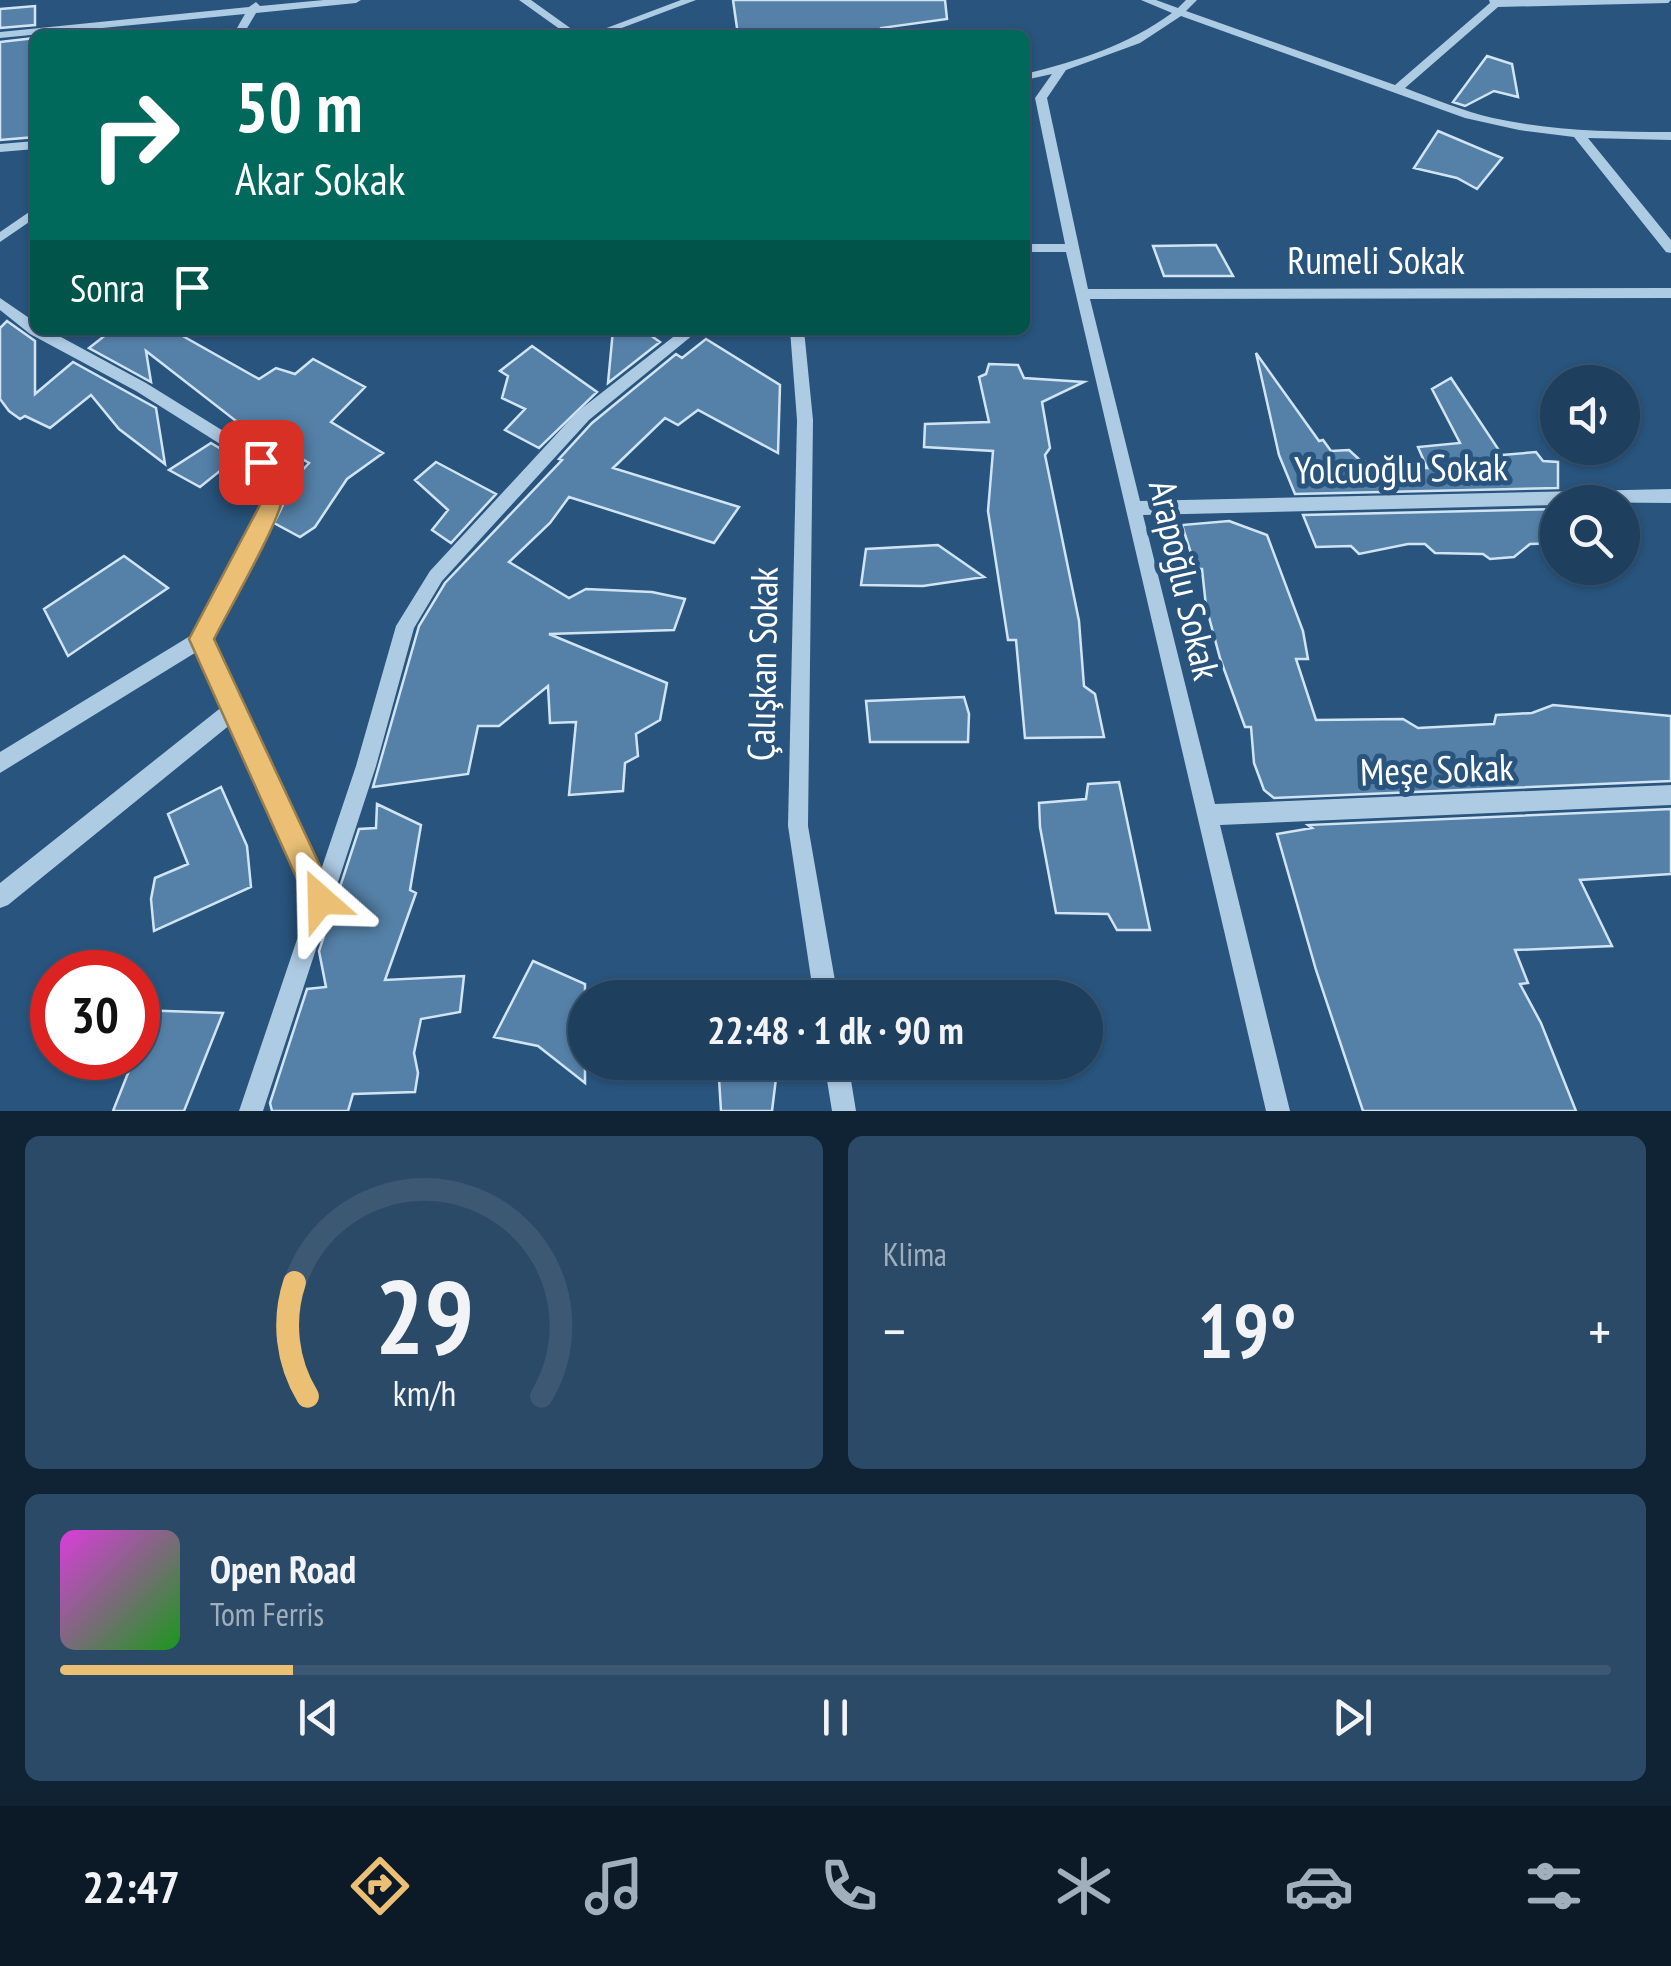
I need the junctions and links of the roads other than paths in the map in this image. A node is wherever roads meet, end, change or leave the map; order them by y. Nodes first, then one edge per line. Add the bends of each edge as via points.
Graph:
1 (356, 0) edge
2 (524, 0) edge
3 (691, 0) edge
4 (1146, 0) edge
5 (1192, 0) edge
6 (1668, 0) edge
7 (1495, 2) edge
8 (256, 6) edge
9 (1181, 12) junction
10 (51, 30) edge
11 (241, 30) edge
12 (568, 30) edge
13 (607, 30) edge
14 (30, 32) edge
15 (0, 36) edge
16 (1062, 69) junction
17 (1030, 76) edge
18 (1397, 89) junction
19 (1580, 136) junction
20 (1671, 136) edge
21 (30, 146) edge
22 (0, 148) edge
23 (30, 216) edge
24 (0, 238) edge
25 (1030, 248) edge
26 (1072, 248) junction
27 (1671, 249) edge
28 (1671, 293) edge
29 (1082, 294) junction
30 (0, 303) edge
31 (30, 326) edge
32 (44, 335) edge
33 (686, 335) edge
34 (797, 335) edge
35 (1671, 496) edge
36 (1133, 508) junction
37 (202, 639) junction
38 (234, 708) junction
39 (0, 763) edge
40 (1671, 795) edge
41 (1206, 814) junction
42 (0, 897) edge
43 (321, 900) junction
44 (823, 980) edge
45 (839, 1080) edge
46 (251, 1111) edge
47 (844, 1111) edge
48 (1278, 1111) edge

1 - 8 street
2 - 12 street
3 - 13 street
4 - 9 street
5 - 9 street
6 - 7 street
7 - 18 street
8 - 10 street
8 - 11 street
9 - 16 street via 1122,46
9 - 18 street
14 - 15 street
16 - 17 street
16 - 26 street, Arapoğlu Sokak via 1041,98
18 - 19 street via 1521,129
19 - 20 street
19 - 27 street
21 - 22 street
23 - 24 street
25 - 26 street
26 - 29 street, Arapoğlu Sokak
28 - 29 street, Rumeli Sokak
29 - 36 street, Arapoğlu Sokak
30 - 31 street
32 - 37 street via 140,387 271,474 272,503
33 - 43 street via 583,416 436,576 405,626
34 - 44 street, Çalışkan Sokak via 804,420 798,826
35 - 36 street, Yolcuoğlu Sokak
36 - 41 street, Arapoğlu Sokak
37 - 38 street
37 - 39 street
38 - 42 street
38 - 43 street
40 - 41 street, Meşe Sokak
41 - 48 street, Arapoğlu Sokak
43 - 46 street
45 - 47 street

